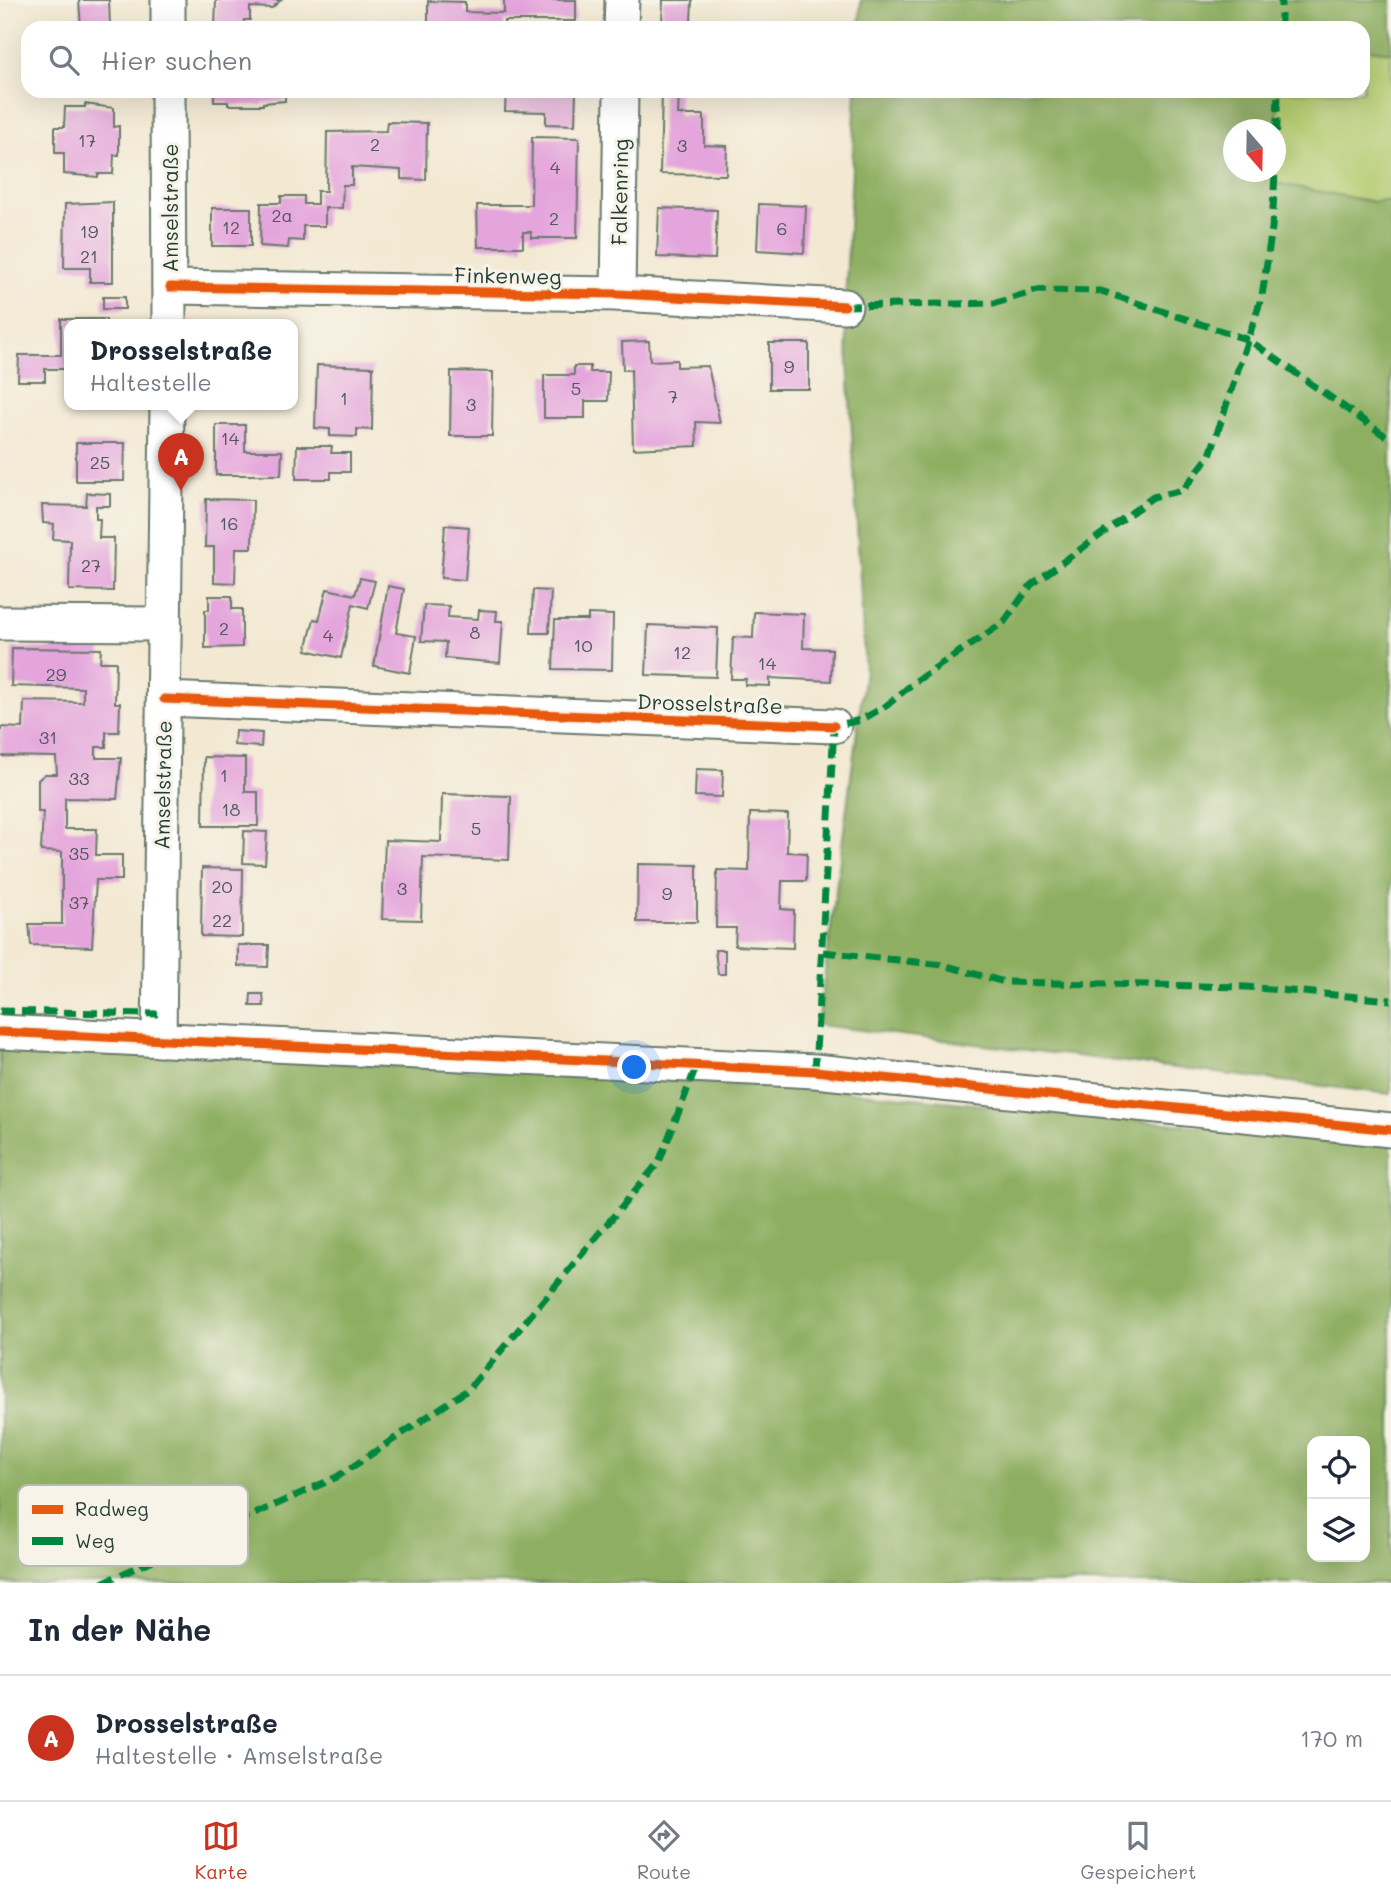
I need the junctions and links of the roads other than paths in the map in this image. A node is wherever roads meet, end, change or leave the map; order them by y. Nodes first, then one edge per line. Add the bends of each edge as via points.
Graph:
1 (168, 0) edge
2 (622, 0) edge
3 (168, 21) edge
4 (621, 21) edge
5 (169, 98) edge
6 (621, 98) edge
7 (170, 287) junction
8 (618, 294) junction
9 (845, 306) dead end
10 (169, 319) edge
11 (167, 410) edge
12 (0, 623) edge
13 (164, 624) junction
14 (164, 699) junction
15 (834, 726) dead end
16 (0, 1032) edge
17 (159, 1040) junction
18 (1391, 1130) edge

1 - 3 street
2 - 4 street
5 - 7 street, Amselstraße
6 - 8 street, Falkenring
7 - 8 street, Finkenweg
7 - 10 street, Amselstraße
8 - 9 street, Finkenweg
11 - 13 street, Amselstraße
12 - 13 street
13 - 14 street, Amselstraße
14 - 15 street, Drosselstraße
14 - 17 street, Amselstraße
16 - 17 street
17 - 18 street via 816,1071

